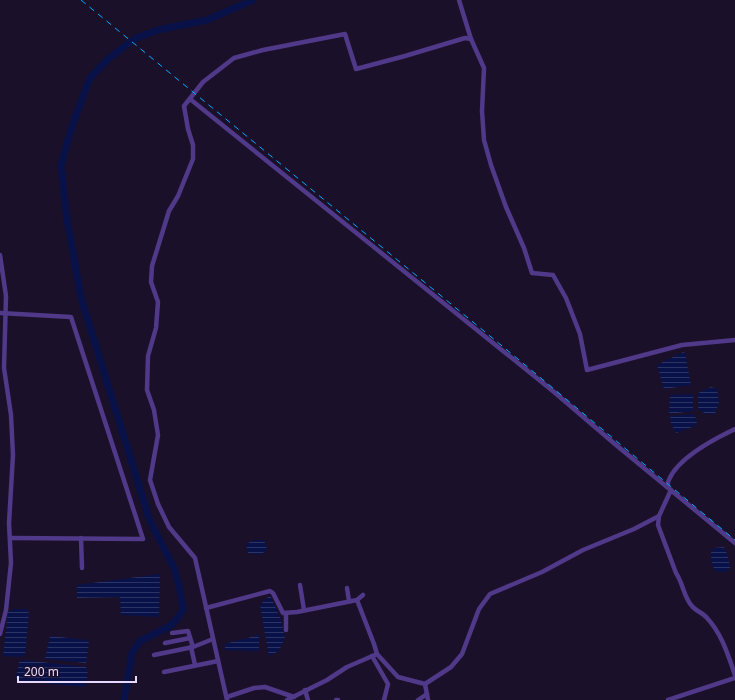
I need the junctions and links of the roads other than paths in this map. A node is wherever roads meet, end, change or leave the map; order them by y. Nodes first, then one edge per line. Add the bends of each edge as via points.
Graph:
1 (459, 0) edge
2 (471, 39) junction
3 (190, 99) junction
4 (0, 255) edge
5 (0, 313) edge
6 (6, 313) junction
7 (735, 340) edge
8 (735, 429) edge
9 (669, 489) junction
10 (659, 516) junction
11 (10, 538) junction
12 (81, 538) junction
13 (735, 543) edge
14 (82, 568) dead end
15 (300, 585) dead end
16 (347, 588) dead end
17 (363, 595) dead end
18 (357, 600) junction
19 (349, 601) junction
20 (206, 608) junction
21 (304, 610) junction
22 (286, 613) junction
23 (286, 630) dead end
24 (172, 633) dead end
25 (0, 634) edge
26 (190, 638) junction
27 (213, 639) junction
28 (165, 644) dead end
29 (192, 647) junction
30 (154, 655) dead end
31 (374, 655) junction
32 (218, 661) junction
33 (195, 665) junction
34 (164, 672) dead end
35 (735, 677) edge
36 (425, 684) junction
37 (305, 690) junction
38 (427, 694) junction
39 (294, 697) junction
40 (227, 699) edge
41 (287, 700) edge
42 (308, 700) edge
43 (384, 700) edge
44 (418, 700) edge
45 (428, 700) edge
46 (668, 700) edge

1 - 2 street
2 - 3 street via 465,38 356,69 345,34 263,50 234,58 203,82
2 - 7 street via 484,68 484,140 491,165 532,273 554,275 566,298 580,334 587,370 682,345
3 - 9 street via 554,392
3 - 20 street via 184,106 193,145 193,159 169,211 152,266 151,282 158,302 156,328 148,356 147,390 154,410 158,435 150,480 169,527 195,558
4 - 6 street
5 - 6 street
6 - 11 street via 4,368 11,415 13,455
6 - 12 street via 71,317 143,539
8 - 9 street via 693,453 671,474
9 - 10 street
9 - 13 street
10 - 35 street via 658,526 688,599 692,606 707,618 722,639
10 - 36 street via 490,594 480,609 462,654 451,667
11 - 12 street
11 - 25 street via 11,563 6,610
12 - 14 street
15 - 21 street
16 - 19 street
17 - 18 street
18 - 19 street
18 - 31 street via 374,644
19 - 21 street
20 - 22 street via 270,591 283,613
20 - 27 street
21 - 22 street
22 - 23 street
24 - 26 street via 188,630
26 - 28 street
26 - 29 street
27 - 29 street
27 - 32 street
29 - 30 street
29 - 33 street
31 - 36 street via 398,677
31 - 37 street
31 - 43 street via 388,684
32 - 33 street
32 - 40 street
33 - 34 street
35 - 46 street
36 - 38 street
37 - 39 street
37 - 42 street
38 - 44 street
38 - 45 street
39 - 40 street via 265,687 254,688
39 - 41 street

